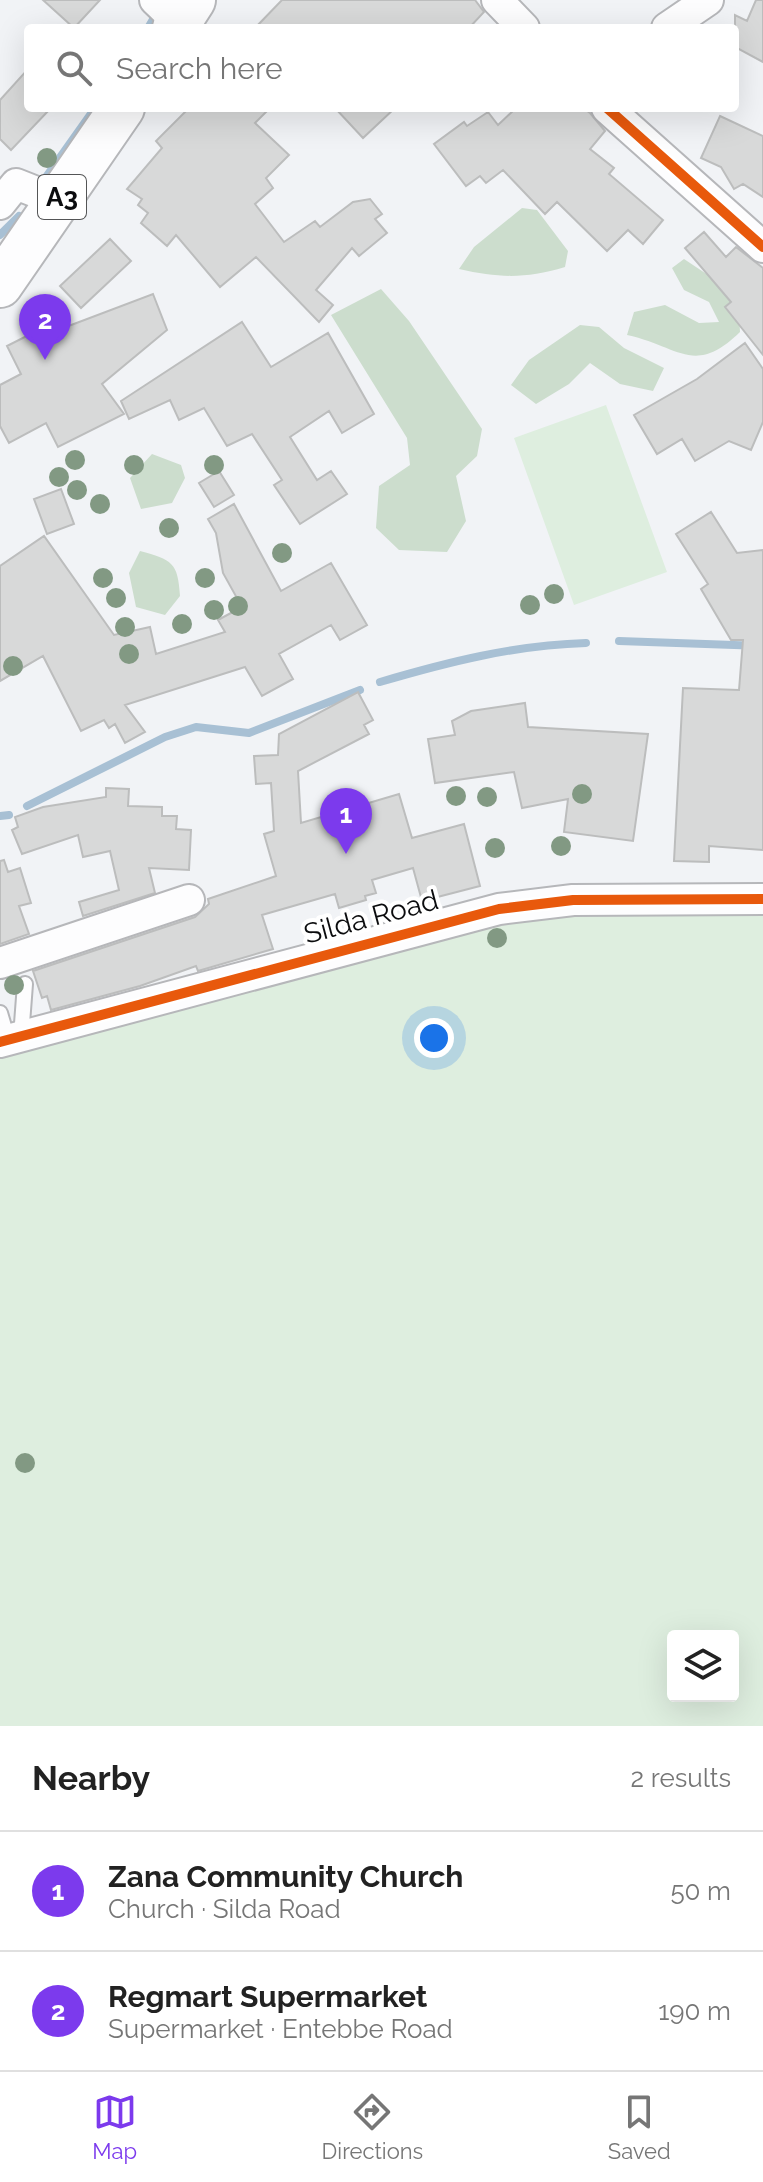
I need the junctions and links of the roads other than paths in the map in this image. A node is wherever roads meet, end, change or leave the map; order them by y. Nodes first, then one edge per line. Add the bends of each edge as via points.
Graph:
1 (497, 0) edge
2 (708, 0) edge
3 (520, 24) edge
4 (673, 24) edge
5 (119, 112) edge
6 (611, 112) edge
7 (59, 201) junction
8 (0, 204) edge
9 (763, 247) edge
10 (0, 285) edge
11 (763, 899) edge
12 (189, 900) dead end
13 (0, 963) edge
14 (25, 984) dead end
15 (7, 1033) edge

1 - 3 street
2 - 4 street
5 - 7 main road, A3
6 - 9 street
7 - 8 street via 16,184
7 - 10 main road, A3
11 - 15 street, Silda Road via 573,900 499,909
12 - 13 street
14 - 15 lane

